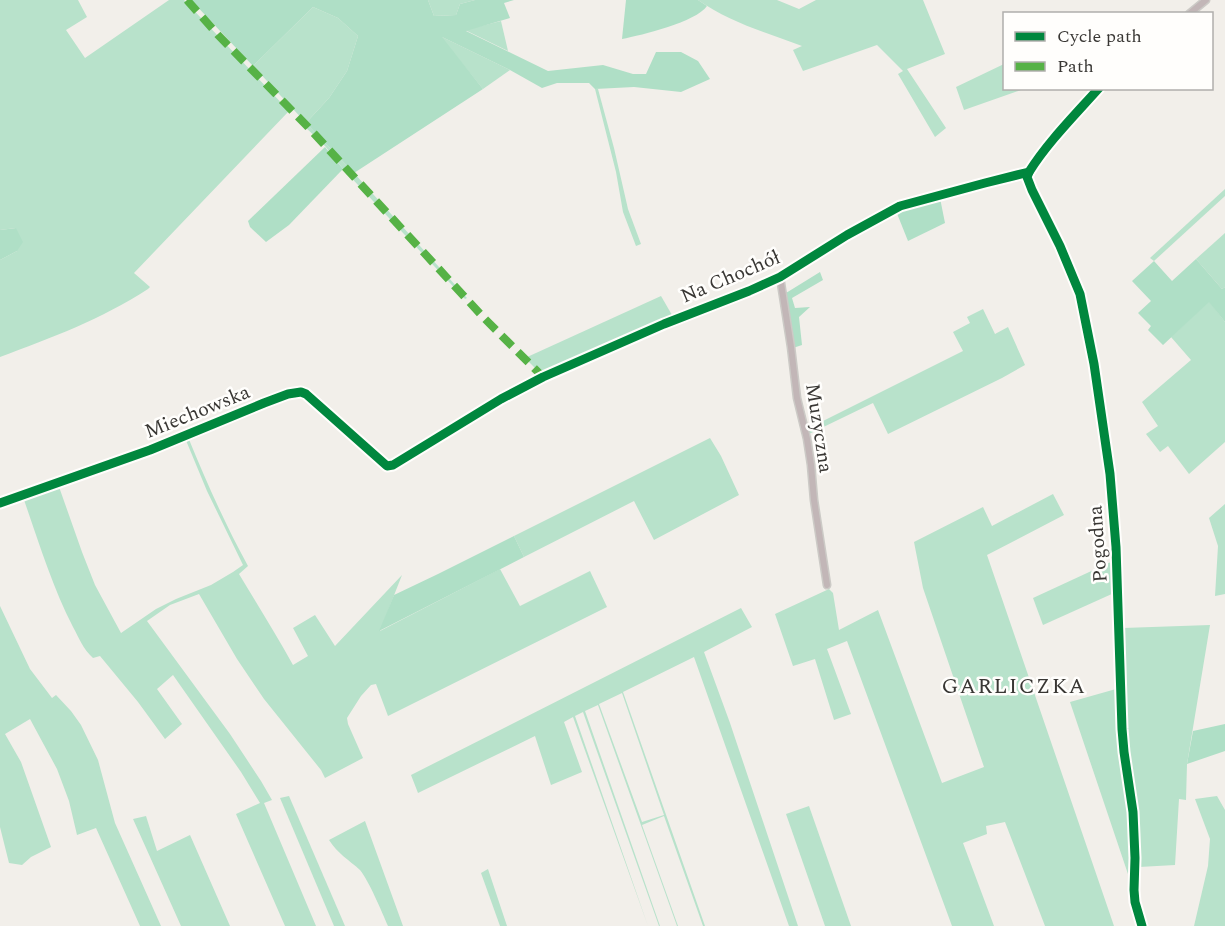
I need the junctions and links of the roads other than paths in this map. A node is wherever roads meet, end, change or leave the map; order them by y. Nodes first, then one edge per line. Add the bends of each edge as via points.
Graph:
1 (1206, 0) edge
2 (1191, 12) edge
3 (1096, 90) edge
4 (1029, 172) junction
5 (780, 277) junction
6 (387, 466) joint
7 (0, 503) edge
8 (827, 585) dead end
9 (1142, 926) edge

1 - 2 street
3 - 4 street
4 - 5 street, Na Chochół via 900,206
4 - 9 street, Pogodna via 1032,190 1080,294 1106,440 1116,547 1123,741 1133,812 1134,890
5 - 6 street, Na Chochół via 543,377
5 - 8 street, Muzyczna
6 - 7 street, Miechowska via 306,394 295,393

